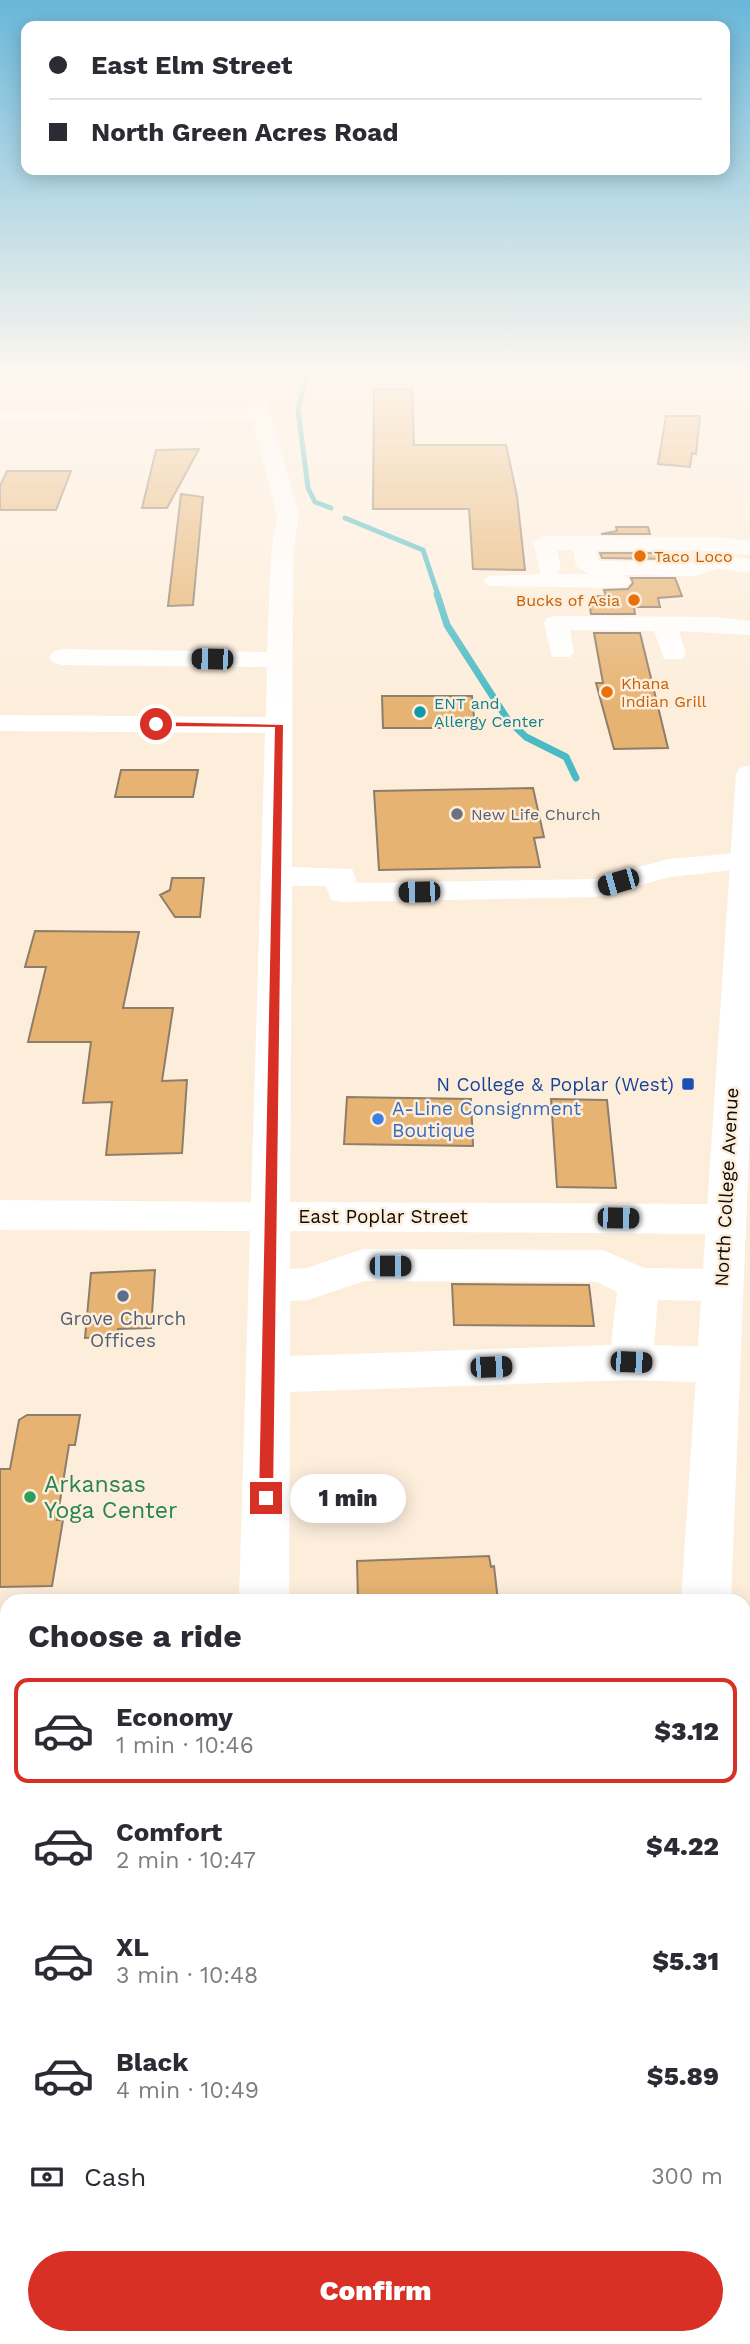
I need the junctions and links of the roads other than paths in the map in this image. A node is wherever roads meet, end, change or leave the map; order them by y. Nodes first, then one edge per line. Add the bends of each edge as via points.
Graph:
1 (281, 486) edge
2 (750, 532) edge
3 (583, 543) junction
4 (671, 544) junction
5 (750, 548) edge
6 (750, 566) edge
7 (549, 569) dead end
8 (656, 575) junction
9 (496, 581) dead end
10 (580, 582) junction
11 (750, 585) edge
12 (750, 611) edge
13 (666, 618) junction
14 (750, 628) edge
15 (561, 652) dead end
16 (673, 654) dead end
17 (62, 657) dead end
18 (280, 660) junction
19 (0, 723) edge
20 (279, 725) junction
21 (750, 785) edge
22 (276, 877) junction
23 (746, 881) edge
24 (0, 1215) edge
25 (271, 1215) junction
26 (724, 1219) junction
27 (639, 1284) junction
28 (721, 1285) junction
29 (270, 1287) junction
30 (631, 1362) junction
31 (716, 1365) junction
32 (268, 1375) junction
33 (264, 1594) edge
34 (706, 1594) edge

1 - 18 street via 288,515 283,540
2 - 4 street via 680,531
3 - 4 street
3 - 7 street via 543,536
3 - 8 street via 592,568
4 - 5 street
4 - 8 street via 592,547 599,566
6 - 8 street via 718,562
8 - 10 street
8 - 11 street
8 - 13 street via 650,585 590,586 594,603 604,608 660,608
9 - 10 street
10 - 13 street via 587,611
12 - 13 street via 706,607
13 - 14 street
13 - 15 street via 556,623
13 - 16 street
17 - 18 street
18 - 20 street
19 - 20 street
20 - 22 street
21 - 23 street, North College Avenue
22 - 23 street via 341,876 342,893 596,888 668,868
22 - 25 street
23 - 26 street, North College Avenue
24 - 25 street, East Poplar Street
25 - 26 street, East Poplar Street
25 - 29 street
26 - 28 street, North College Avenue
27 - 28 street
27 - 29 street via 603,1266 363,1265 308,1284
27 - 30 street
28 - 31 street, North College Avenue
29 - 32 street
30 - 31 street
30 - 32 street
31 - 34 street, North College Avenue
32 - 33 street

